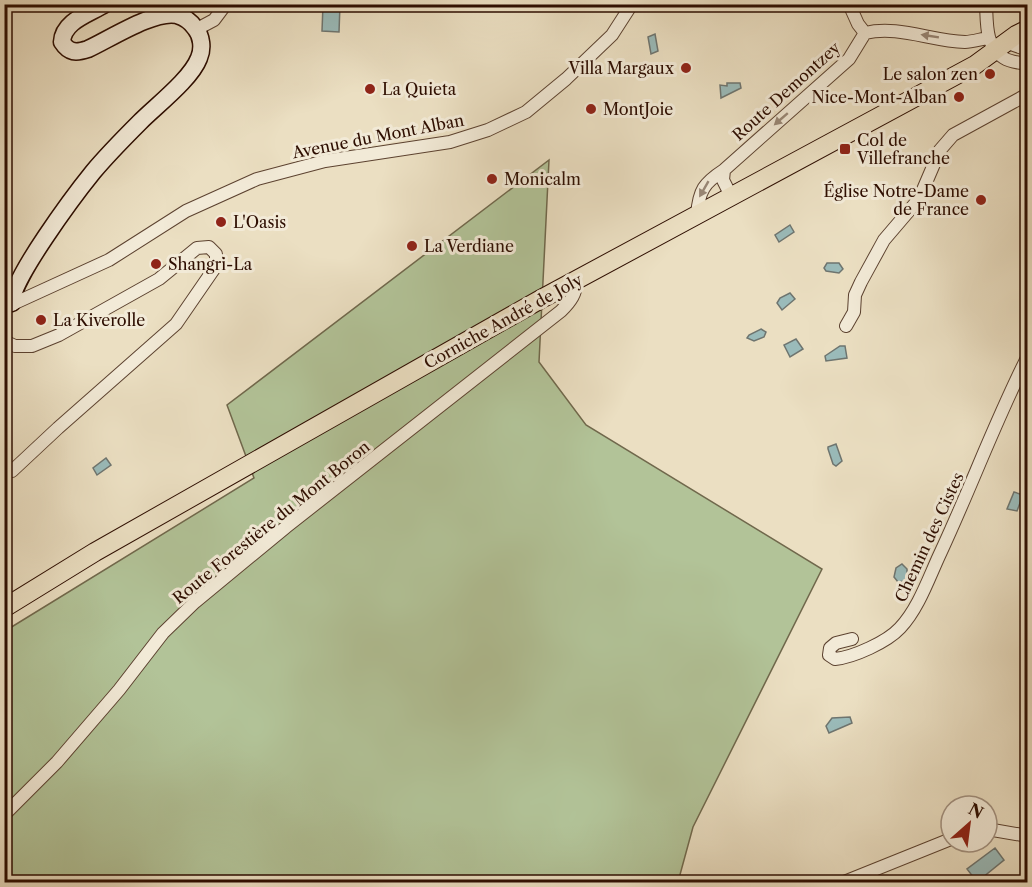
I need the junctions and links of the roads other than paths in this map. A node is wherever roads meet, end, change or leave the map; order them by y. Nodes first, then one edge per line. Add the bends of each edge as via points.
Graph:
1 (105, 4) edge
2 (226, 4) edge
3 (632, 4) edge
4 (849, 4) edge
5 (986, 4) edge
6 (197, 29) junction
7 (1028, 29) edge
8 (865, 33) junction
9 (996, 43) junction
10 (1028, 50) edge
11 (1028, 64) edge
12 (1028, 94) edge
13 (724, 170) junction
14 (731, 196) junction
15 (697, 215) junction
16 (577, 280) junction
17 (8, 306) edge
18 (846, 326) dead end
19 (4, 341) edge
20 (1028, 356) edge
21 (12, 471) dead end
22 (4, 608) edge
23 (852, 639) dead end
24 (4, 815) edge
25 (999, 831) edge
26 (1028, 836) edge
27 (939, 844) edge
28 (844, 882) edge

1 - 6 street via 67,26 62,33 67,50 88,49 167,14 187,19
2 - 6 street via 214,20
3 - 17 street, Avenue du Mont Alban via 612,35 526,112 450,142 325,160 258,178 186,211 109,260
4 - 8 street
5 - 9 street
6 - 17 street via 201,48 193,68 94,172 24,271
7 - 9 main road, Corniche André de Joly
9 -> 8 street via 877,30
8 -> 13 street, Route Demontzey via 849,59
9 - 10 street
9 - 11 street via 1005,58
9 - 14 main road, Corniche André de Joly via 975,65
12 - 18 street via 953,135 940,150 919,199 884,240 861,282 854,312
13 - 14 street via 723,180
13 -> 15 street, Route Demontzey via 704,186
14 - 15 main road, Corniche André de Joly
15 - 16 main road, Corniche André de Joly
16 - 22 main road, Corniche André de Joly via 111,543
16 - 24 street, Route Forestière du Mont Boron via 571,302 561,311 195,602 163,633 57,762
19 - 21 street via 32,346 59,335 159,279 197,248 209,248 216,254 216,266 176,324
20 - 23 street, Chemin des Cistes via 913,612 899,630 879,644 842,658 829,655 836,643
25 - 26 street
27 - 28 street

